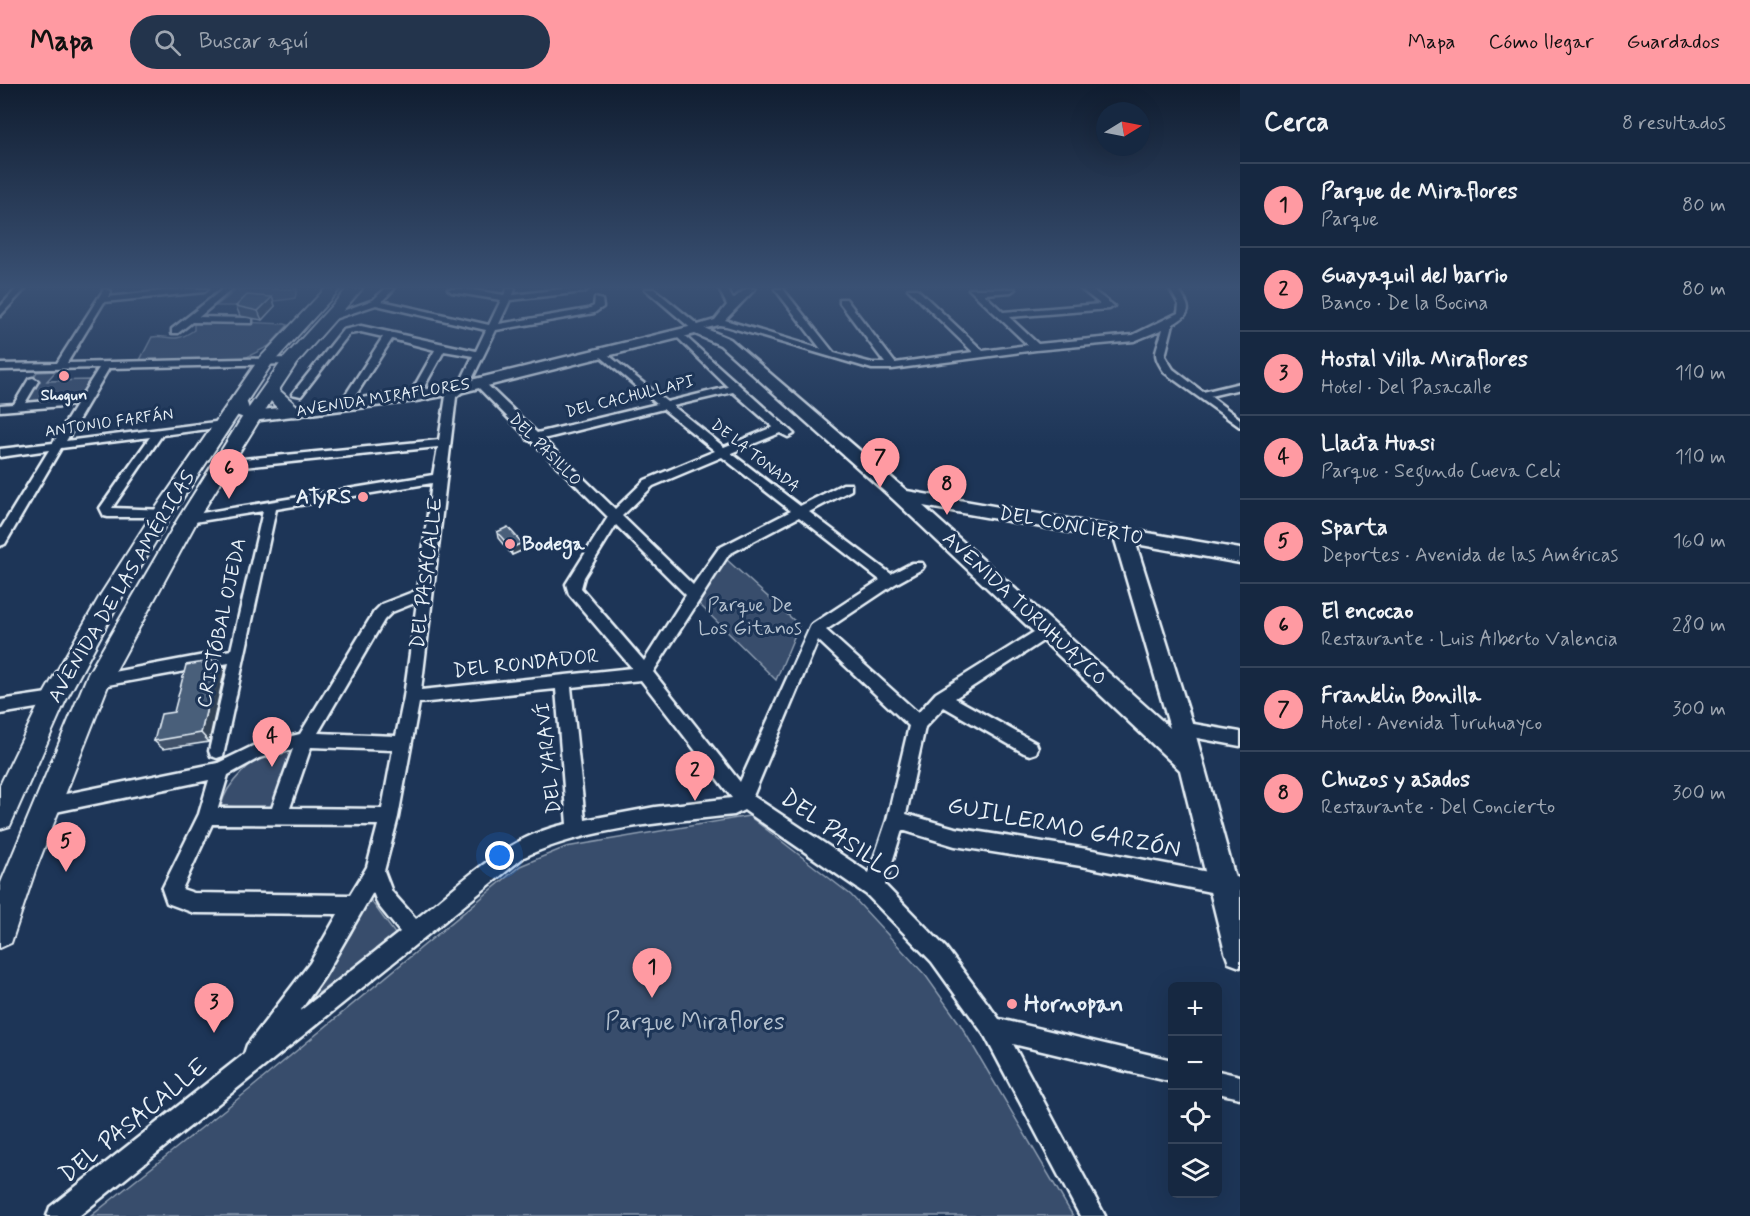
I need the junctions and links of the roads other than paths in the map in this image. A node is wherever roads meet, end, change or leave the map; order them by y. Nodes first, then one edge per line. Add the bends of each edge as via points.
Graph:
1 (75, 342) edge
2 (284, 342) edge
3 (307, 342) edge
4 (338, 342) edge
5 (385, 342) edge
6 (414, 342) edge
7 (484, 342) edge
8 (644, 342) edge
9 (687, 342) edge
10 (725, 342) edge
11 (789, 342) edge
12 (820, 342) edge
13 (874, 342) edge
14 (967, 342) edge
15 (1031, 342) edge
16 (1092, 342) edge
17 (1161, 342) edge
18 (1036, 347) junction
19 (441, 348) junction
20 (602, 353) junction
21 (829, 353) junction
22 (478, 354) junction
23 (981, 355) junction
24 (290, 361) junction
25 (265, 362) junction
26 (196, 364) junction
27 (60, 366) junction
28 (105, 366) junction
29 (892, 366) junction
30 (0, 367) edge
31 (33, 381) dead end
32 (479, 383) junction
33 (249, 385) junction
34 (1240, 386) edge
35 (463, 387) junction
36 (735, 388) junction
37 (270, 390) junction
38 (297, 394) dead end
39 (1202, 395) junction
40 (414, 396) junction
41 (84, 401) junction
42 (344, 405) junction
43 (18, 406) junction
44 (664, 406) junction
45 (0, 408) edge
46 (245, 408) junction
47 (295, 412) junction
48 (223, 424) junction
49 (1240, 424) edge
50 (158, 433) junction
51 (532, 438) junction
52 (445, 443) junction
53 (56, 447) junction
54 (723, 452) junction
55 (0, 453) edge
56 (223, 465) junction
57 (439, 478) junction
58 (847, 487) dead end
59 (901, 495) junction
60 (270, 506) junction
61 (799, 511) junction
62 (163, 513) junction
63 (613, 516) junction
64 (188, 519) junction
65 (1123, 535) junction
66 (0, 540) edge
67 (1240, 556) edge
68 (916, 566) dead end
69 (890, 580) junction
70 (424, 593) junction
71 (694, 594) junction
72 (816, 629) junction
73 (1047, 631) junction
74 (237, 655) junction
75 (645, 673) junction
76 (97, 681) junction
77 (563, 682) junction
78 (412, 697) junction
79 (942, 698) junction
80 (54, 699) junction
81 (0, 706) edge
82 (918, 724) junction
83 (1182, 729) junction
84 (1240, 739) edge
85 (305, 740) junction
86 (402, 743) junction
87 (1030, 748) dead end
88 (217, 751) dead end
89 (1191, 764) junction
90 (221, 770) junction
91 (743, 799) junction
92 (46, 806) junction
93 (0, 816) edge
94 (207, 816) junction
95 (279, 817) junction
96 (389, 817) junction
97 (896, 820) junction
98 (578, 830) junction
99 (375, 871) junction
100 (1231, 886) edge
101 (874, 888) junction
102 (357, 905) junction
103 (0, 932) edge
104 (414, 933) junction
105 (1240, 952) edge
106 (993, 1028) junction
107 (243, 1068) junction
108 (1168, 1070) edge
109 (1222, 1083) edge
110 (1240, 1087) edge
111 (59, 1216) edge
112 (1093, 1216) edge

1 - 27 street
2 - 25 main road, AVENIDA DE LAS AMÉRICAS
3 - 24 main road, AVENIDA DE LAS AMÉRICAS
4 - 38 street
5 - 42 street
6 - 19 street
7 - 22 street, DEL PASACALLE
8 - 20 street, AVENIDA MIRAFLORES
9 - 36 street
10 - 59 street, AVENIDA TURUHUAYCO
11 - 21 street
12 - 21 street
13 - 29 street
14 - 23 street
15 - 18 street
16 - 18 street
17 - 39 street via 1159,360
18 - 23 street
19 - 22 street
19 - 40 street
20 - 32 street, AVENIDA MIRAFLORES
20 - 44 street, DE LA TONADA
21 - 29 street via 872,366
22 - 35 street, DEL PASACALLE
23 - 29 street
24 - 25 street
24 - 37 main road, AVENIDA DE LAS AMÉRICAS
25 - 26 street
25 - 33 main road, AVENIDA DE LAS AMÉRICAS
26 - 28 street
26 - 33 street via 234,370 247,377
27 - 28 street
27 - 30 street
28 - 41 street
31 - 43 street
32 - 35 street, AVENIDA MIRAFLORES
32 - 51 street, DEL PASILLO
33 - 46 main road, AVENIDA DE LAS AMÉRICAS
34 - 39 street
35 - 40 street, AVENIDA MIRAFLORES
35 - 52 street, DEL PASACALLE via 451,396
36 - 44 street, DEL CACHULLAPI
36 - 54 street via 785,432
37 - 46 main road, AVENIDA DE LAS AMÉRICAS
37 - 47 main road via 280,403
39 - 49 street
40 - 42 street, AVENIDA MIRAFLORES
41 - 43 street
41 - 53 street
42 - 47 street, AVENIDA MIRAFLORES
43 - 45 street
44 - 51 street, DEL CACHULLAPI
44 - 54 street, DE LA TONADA
46 - 47 street, AVENIDA MIRAFLORES
46 - 48 main road, AVENIDA DE LAS AMÉRICAS
46 - 56 main road, AVENIDA DE LAS AMÉRICAS
48 - 50 street, ANTONIO FARFÁN
48 - 62 main road, AVENIDA DE LAS AMÉRICAS
50 - 53 street, ANTONIO FARFÁN
50 - 62 street via 106,508 108,513
51 - 63 street, DEL PASILLO
52 - 56 street
52 - 57 street, DEL PASACALLE
53 - 55 street, ANTONIO FARFÁN
53 - 66 street
54 - 61 street, DE LA TONADA
54 - 63 street via 649,483
56 - 64 main road, AVENIDA DE LAS AMÉRICAS
57 - 60 street
57 - 70 street, DEL PASACALLE
58 - 61 street
59 - 65 street, DEL CONCIERTO
59 - 73 street, AVENIDA TURUHUAYCO
60 - 64 street
60 - 74 street, CRISTÓBAL OJEDA
61 - 69 street, DE LA TONADA
61 - 71 street via 724,551
62 - 80 main road, AVENIDA DE LAS AMÉRICAS
63 - 71 street, DEL PASILLO
63 - 75 street, DEL PASILLO via 577,576 574,590
64 - 76 main road, AVENIDA DE LAS AMÉRICAS
65 - 67 street, DEL CONCIERTO
65 - 83 street
68 - 69 street
69 - 72 street
70 - 78 street, DEL PASACALLE
70 - 85 street via 387,608 379,616
71 - 75 street
72 - 82 street
72 - 91 street
73 - 79 street
73 - 89 street, AVENIDA TURUHUAYCO
74 - 76 street
74 - 88 street, CRISTÓBAL OJEDA
75 - 77 street, DEL RONDADOR
75 - 91 street, DEL PASILLO
76 - 92 main road, AVENIDA DE LAS AMÉRICAS
77 - 78 street, DEL RONDADOR
77 - 98 street, DEL YARAVÍ
78 - 86 street, DEL PASACALLE
79 - 82 street
79 - 87 street
80 - 81 street
80 - 93 main road, AVENIDA DE LAS AMÉRICAS
82 - 97 street
83 - 84 street
83 - 89 street
85 - 86 street
85 - 90 street via 267,748
85 - 95 street
86 - 96 street, DEL PASACALLE
89 - 100 street
90 - 92 street
90 - 94 street
91 - 98 street, DEL PASACALLE via 734,807 655,815
91 - 101 street, DEL PASILLO
92 - 103 main road, AVENIDA DE LAS AMÉRICAS
94 - 95 street
94 - 102 street via 172,889 174,896 194,903
95 - 96 street
96 - 99 street, DEL PASACALLE
97 - 100 street, GUILLERMO GARZÓN via 956,837
97 - 101 street
98 - 104 street, DEL PASACALLE via 549,836 516,851
99 - 102 street, DEL PASACALLE
99 - 104 street via 385,898
100 - 105 street
101 - 106 street, DEL PASILLO via 939,955
102 - 107 street, DEL PASACALLE via 317,970
104 - 107 street, DEL PASACALLE
106 - 108 street
106 - 112 street, DEL PASILLO
107 - 111 street, DEL PASACALLE
109 - 110 street

